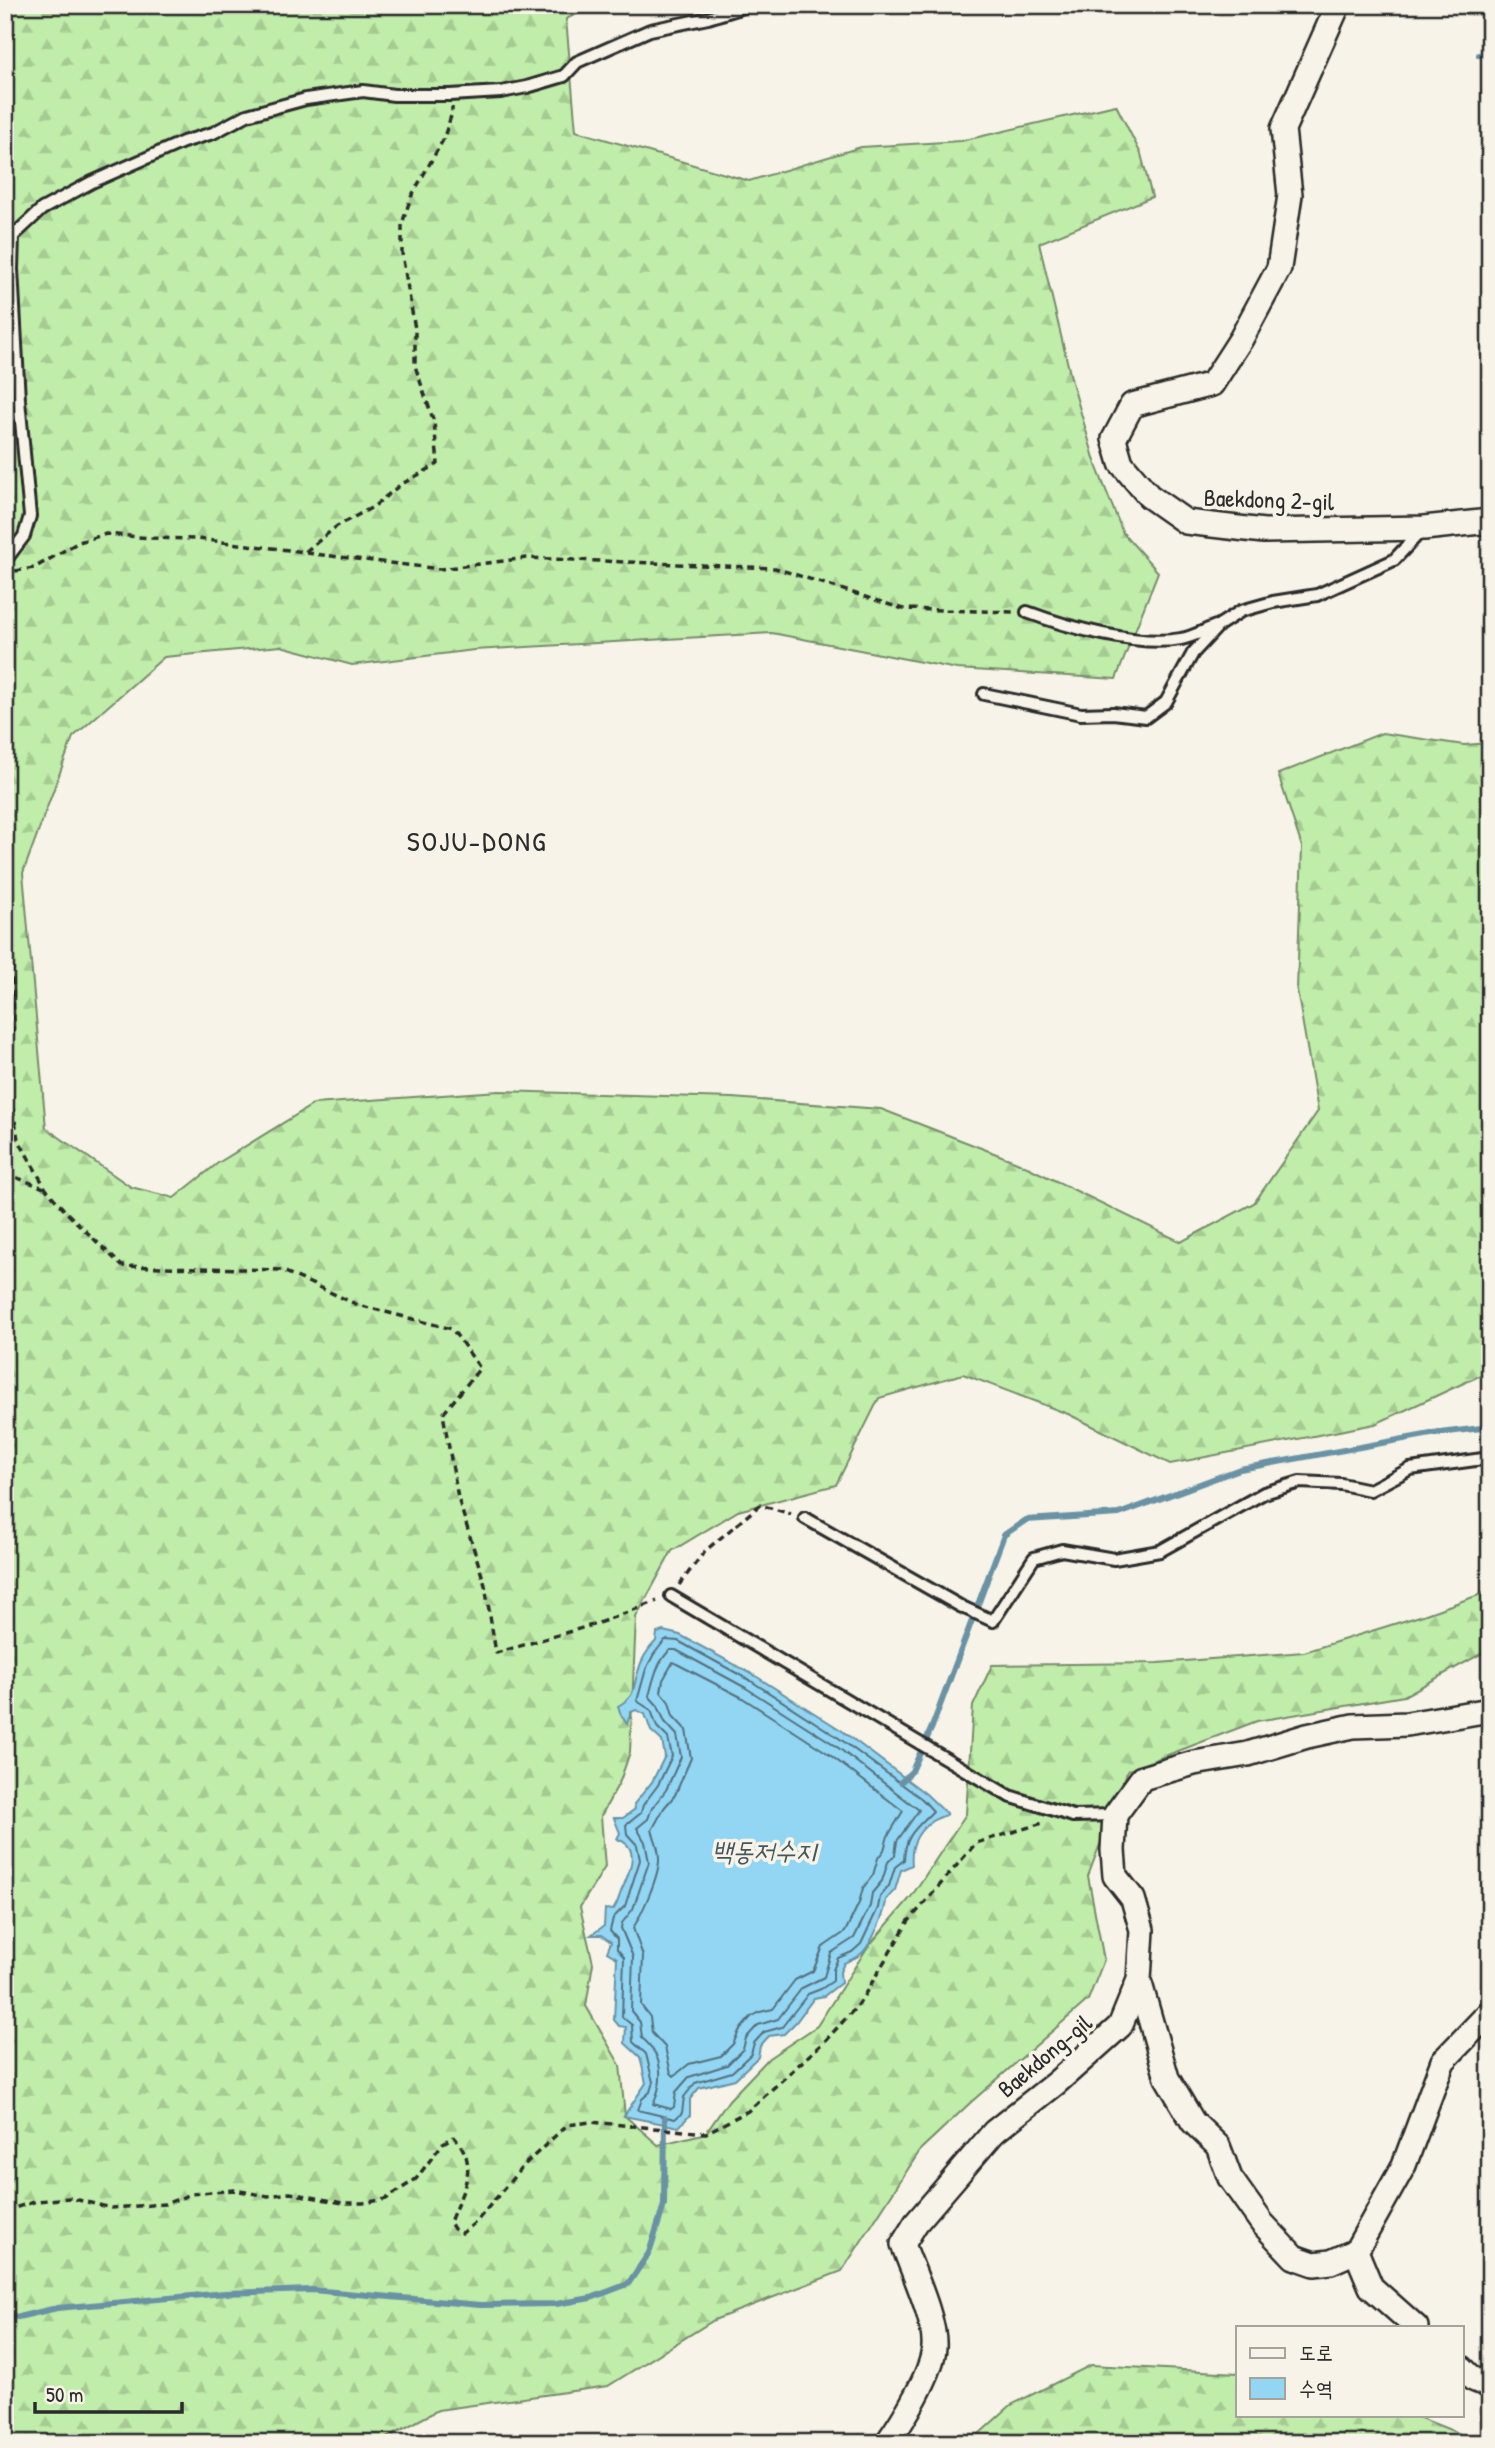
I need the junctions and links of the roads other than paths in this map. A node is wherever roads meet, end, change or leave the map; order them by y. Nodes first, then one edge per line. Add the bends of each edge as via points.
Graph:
1 (750, 5) edge
2 (1338, 5) edge
3 (1490, 521) edge
4 (1424, 528) junction
5 (5, 561) edge
6 (1027, 612) road end
7 (1219, 625) junction
8 (984, 694) dead end
9 (1490, 1458) edge
10 (805, 1518) road end
11 (671, 1596) road end
12 (1490, 1710) edge
13 (1115, 1815) junction
14 (1139, 1980) junction
15 (1490, 2012) edge
16 (1356, 2251) junction
17 (1415, 2326) edge
18 (1464, 2370) edge
19 (1490, 2386) edge
20 (887, 2443) edge

1 - 5 lane via 650,30 577,62 564,76 527,87 450,95 363,91 247,114 213,134 113,171 42,209 13,236 19,400 30,516 24,536
2 - 4 street, Baekdong 2-gil via 1283,128 1290,195 1279,268 1212,384 1132,405 1114,439 1121,463 1149,496 1185,522 1264,531
3 - 4 street, Baekdong 2-gil
4 - 7 lane via 1394,560 1317,596 1241,611
6 - 7 lane via 1079,628 1154,641 1182,639
7 - 8 lane via 1193,653 1166,702 1146,717 1081,714
9 - 10 lane via 1410,1469 1370,1490 1300,1482 1264,1493 1160,1551 1114,1559 1062,1550 1034,1558 993,1621
11 - 13 lane via 1009,1796 1073,1816
12 - 13 street via 1407,1724 1353,1726 1194,1763 1142,1778
13 - 14 street, Baekdong-gil via 1115,1876 1133,1899 1142,1930
14 - 16 street via 1167,2078 1192,2122 1218,2146 1230,2178 1262,2222 1294,2257 1314,2264
14 - 20 street, Baekdong-gil via 1120,2026 994,2132 903,2244 933,2329 934,2349 904,2419
15 - 16 street via 1443,2061 1404,2165
16 - 17 street via 1371,2287
18 - 19 street

